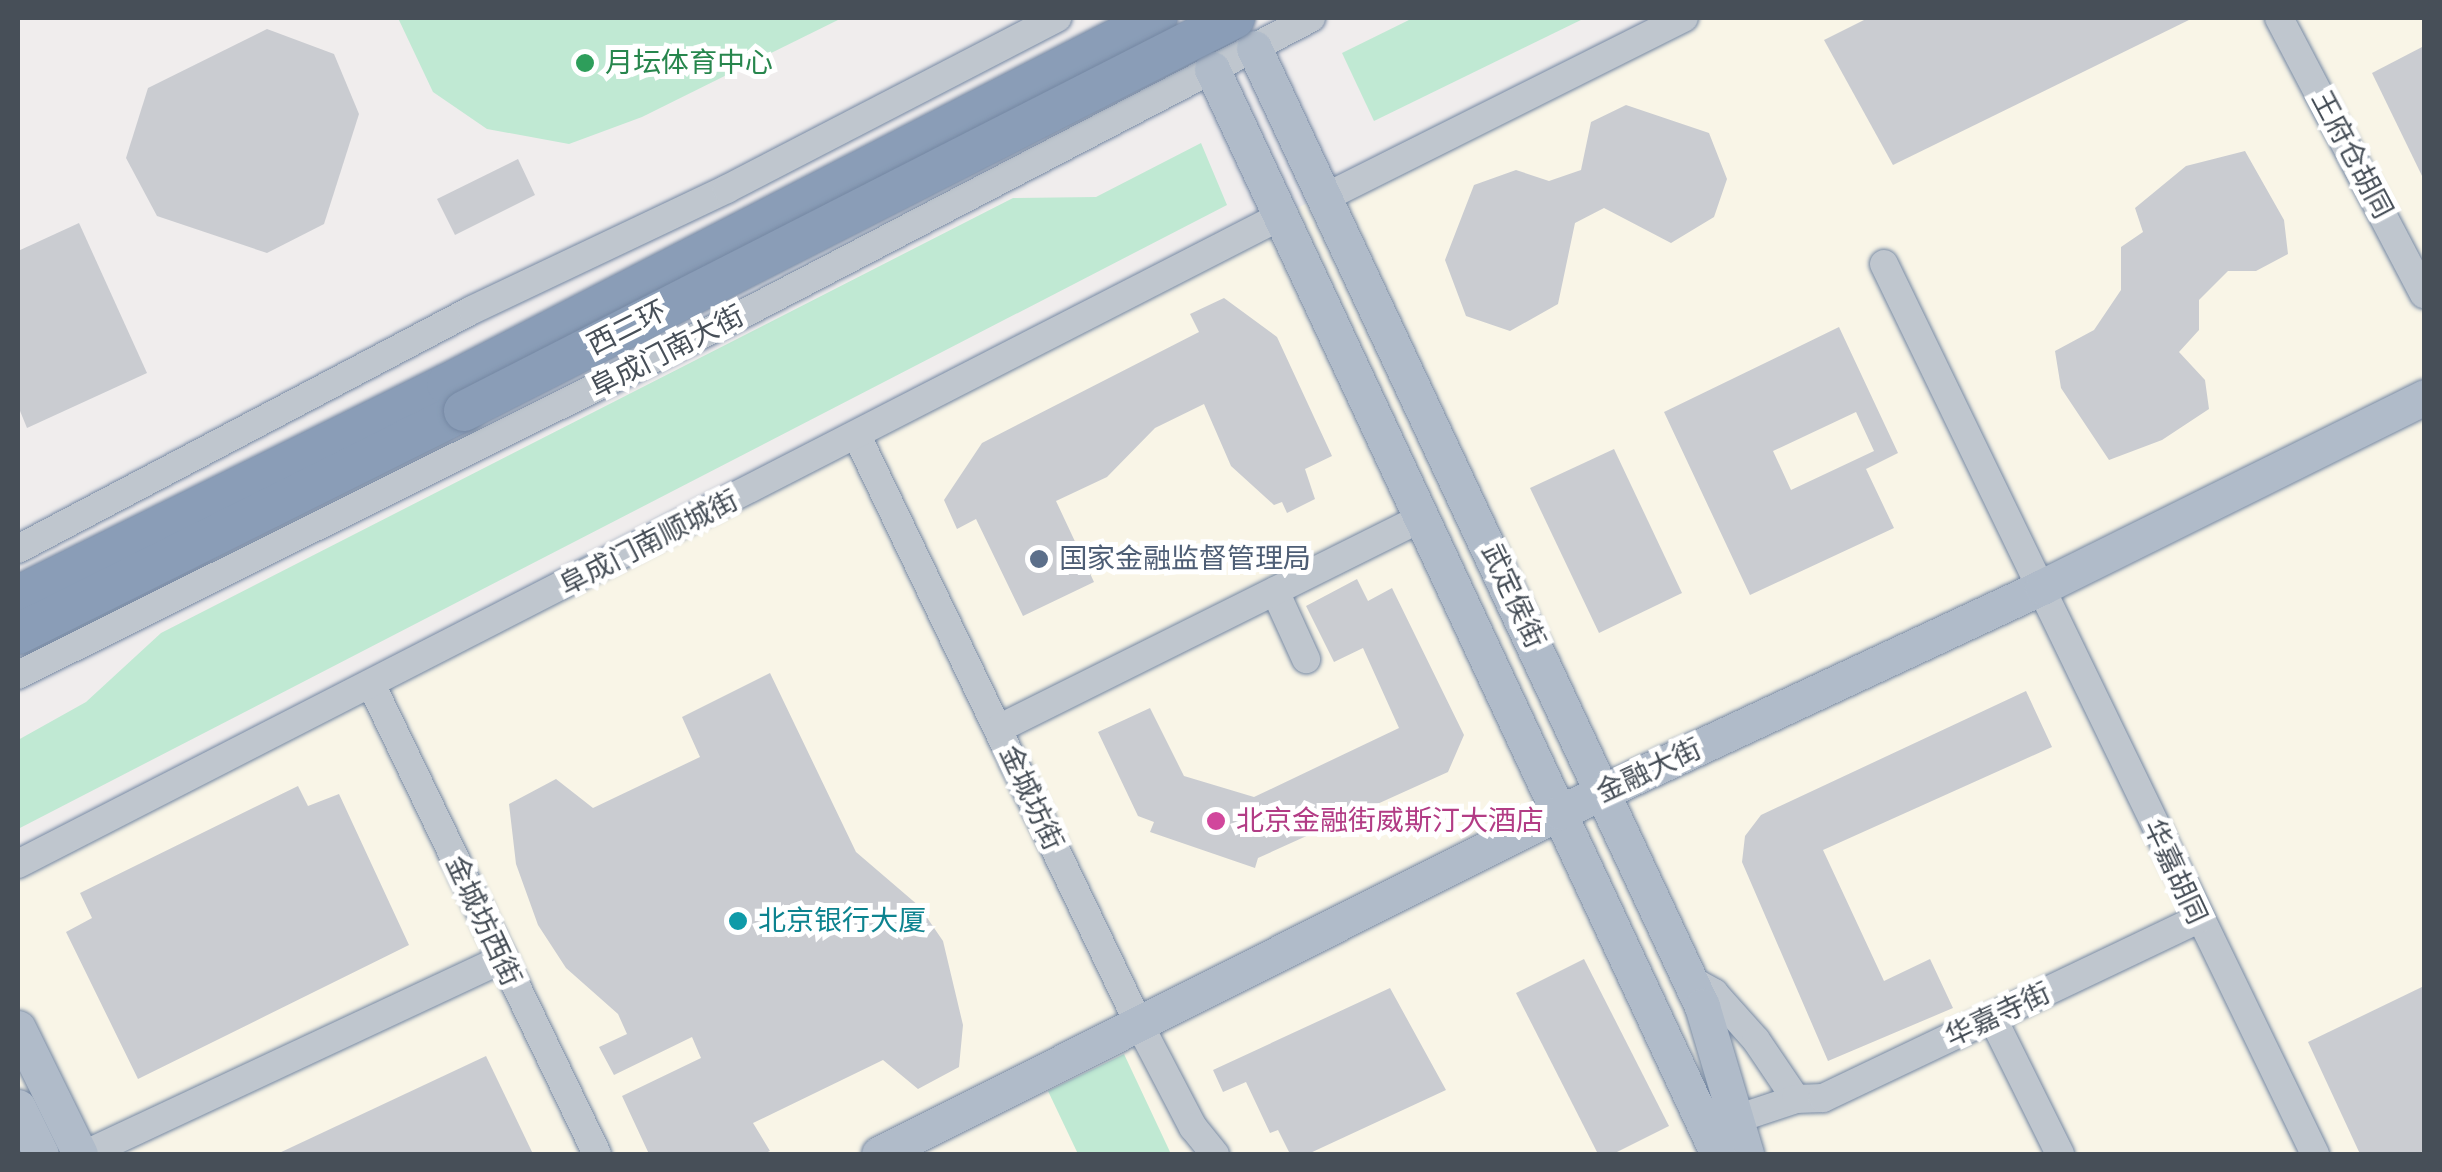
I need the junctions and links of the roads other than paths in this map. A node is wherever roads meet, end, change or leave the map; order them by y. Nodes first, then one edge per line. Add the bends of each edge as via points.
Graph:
1 (1057, 18) edge
2 (1158, 18) edge
3 (1185, 18) edge
4 (1311, 18) edge
5 (1684, 18) edge
6 (2281, 18) edge
7 (1242, 28) edge
8 (1212, 69) junction
9 (1328, 196) junction
10 (1279, 217) junction
11 (1884, 264) dead end
12 (2424, 294) edge
13 (2424, 397) edge
14 (857, 436) junction
15 (1421, 518) junction
16 (18, 549) edge
17 (2042, 587) junction
18 (1274, 591) junction
19 (18, 596) edge
20 (19, 659) edge
21 (1306, 660) dead end
22 (372, 686) junction
23 (998, 729) junction
24 (1603, 792) junction
25 (1560, 812) junction
26 (18, 864) edge
27 (2197, 920) junction
28 (501, 960) junction
29 (1689, 979) junction
30 (1992, 1017) junction
31 (1138, 1022) junction
32 (18, 1028) edge
33 (1796, 1099) junction
34 (18, 1106) edge
35 (1733, 1120) junction
36 (41, 1154) edge
37 (83, 1154) edge
38 (596, 1154) edge
39 (878, 1154) edge
40 (1215, 1154) edge
41 (1718, 1154) edge
42 (1746, 1154) edge
43 (2060, 1154) edge
44 (2315, 1154) edge

1 - 16 street via 727,189 472,310
2 - 19 highway, 西二环
3 - 8 street
4 - 7 street, 阜成门南大街
5 - 9 street
6 - 12 street, 王府仓胡同
7 - 8 street, 阜成门南大街
7 - 9 main road, 武定侯街
7 - 20 highway, 西二环, bridge
8 - 10 main road, 武定侯街
8 - 20 street, 阜成门南大街 via 740,316
9 - 24 main road, 武定侯街
10 - 14 street, 阜成门南顺城街
10 - 15 main road, 武定侯街
11 - 17 street, 华嘉胡同
13 - 17 main road, 金融大街
14 - 22 street, 阜成门南顺城街
14 - 23 street, 金城坊街
15 - 18 street
15 - 25 main road, 武定侯街
17 - 24 main road, 金融大街
17 - 27 street, 华嘉胡同
18 - 21 street
18 - 23 street
22 - 26 street, 阜成门南顺城街
22 - 28 street, 金城坊西街
23 - 31 street, 金城坊街
24 - 25 main road, 金融大街
24 - 29 main road, 武定侯街
25 - 31 main road, 金融大街
25 - 41 main road, 武定侯街
27 - 30 street, 华嘉寺街
27 - 44 street, 华嘉胡同
28 - 37 street
28 - 38 street, 金城坊西街
29 - 33 street via 1714,992
29 - 35 main road, 武定侯街
30 - 33 street, 华嘉寺街 via 1823,1098
30 - 43 street
31 - 39 main road, 金融大街
31 - 40 street, 金城坊街 via 1193,1128
32 - 37 main road
33 - 35 street, 华嘉寺街
34 - 36 main road
35 - 42 main road, 武定侯街

